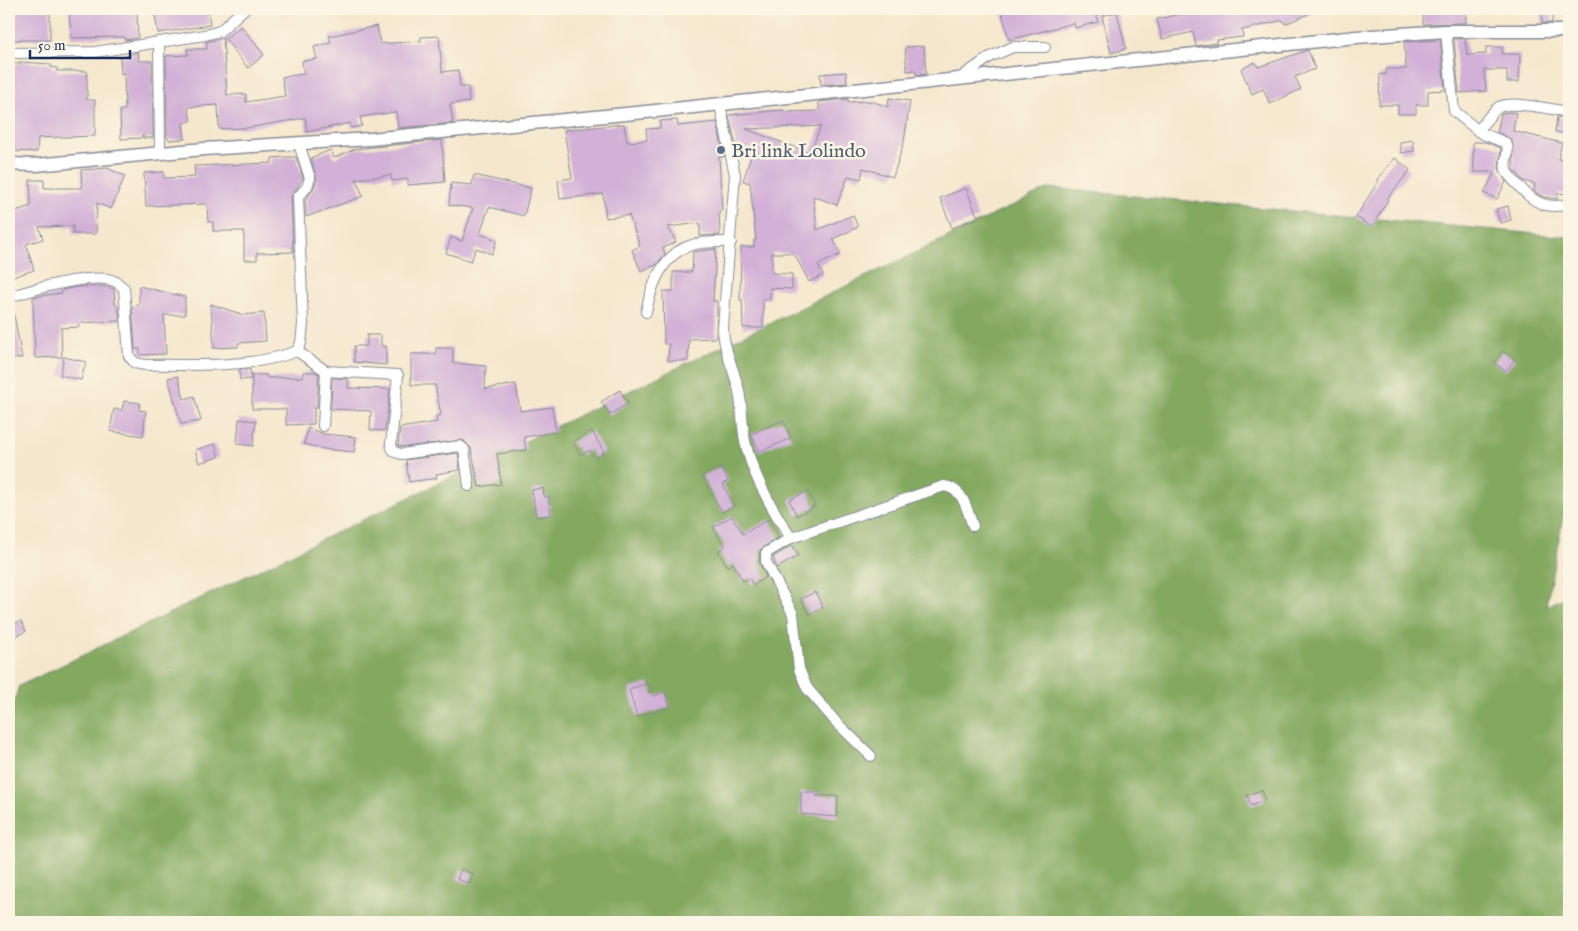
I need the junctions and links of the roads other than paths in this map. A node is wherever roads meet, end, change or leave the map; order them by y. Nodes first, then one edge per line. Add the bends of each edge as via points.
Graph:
1 (244, 9) edge
2 (1446, 31) junction
3 (1569, 31) edge
4 (159, 42) junction
5 (1045, 47) dead end
6 (9, 54) edge
7 (957, 80) junction
8 (720, 105) junction
9 (1569, 112) edge
10 (1478, 131) junction
11 (299, 144) junction
12 (160, 154) junction
13 (9, 164) edge
14 (1569, 204) edge
15 (731, 242) junction
16 (9, 297) edge
17 (646, 312) dead end
18 (297, 350) junction
19 (326, 371) junction
20 (323, 426) dead end
21 (469, 486) dead end
22 (973, 526) dead end
23 (791, 538) junction
24 (871, 756) dead end

1 - 4 street via 220,30
2 - 3 street
2 - 7 street via 1252,46
2 - 10 street via 1452,106
4 - 6 street via 95,52
4 - 12 street
5 - 7 street via 1013,47
7 - 8 street
8 - 11 street
8 - 15 street via 735,174
9 - 10 street via 1504,106 1498,108
10 - 14 street via 1506,143 1506,171 1527,196 1544,205
11 - 12 street
11 - 18 street via 310,178 298,196 303,324
12 - 13 street via 36,165
15 - 17 street via 693,244 677,253 656,277
15 - 23 street via 724,344 739,390 745,443 751,462
16 - 18 street via 72,282 114,281 124,288 129,356 135,363 145,365 270,359
18 - 19 street
19 - 20 street
19 - 21 street via 398,376 392,450 402,454 460,446 464,449
22 - 23 street via 960,494 954,488 944,486
23 - 24 street via 771,548 766,553 766,562 793,614 800,674 815,698

